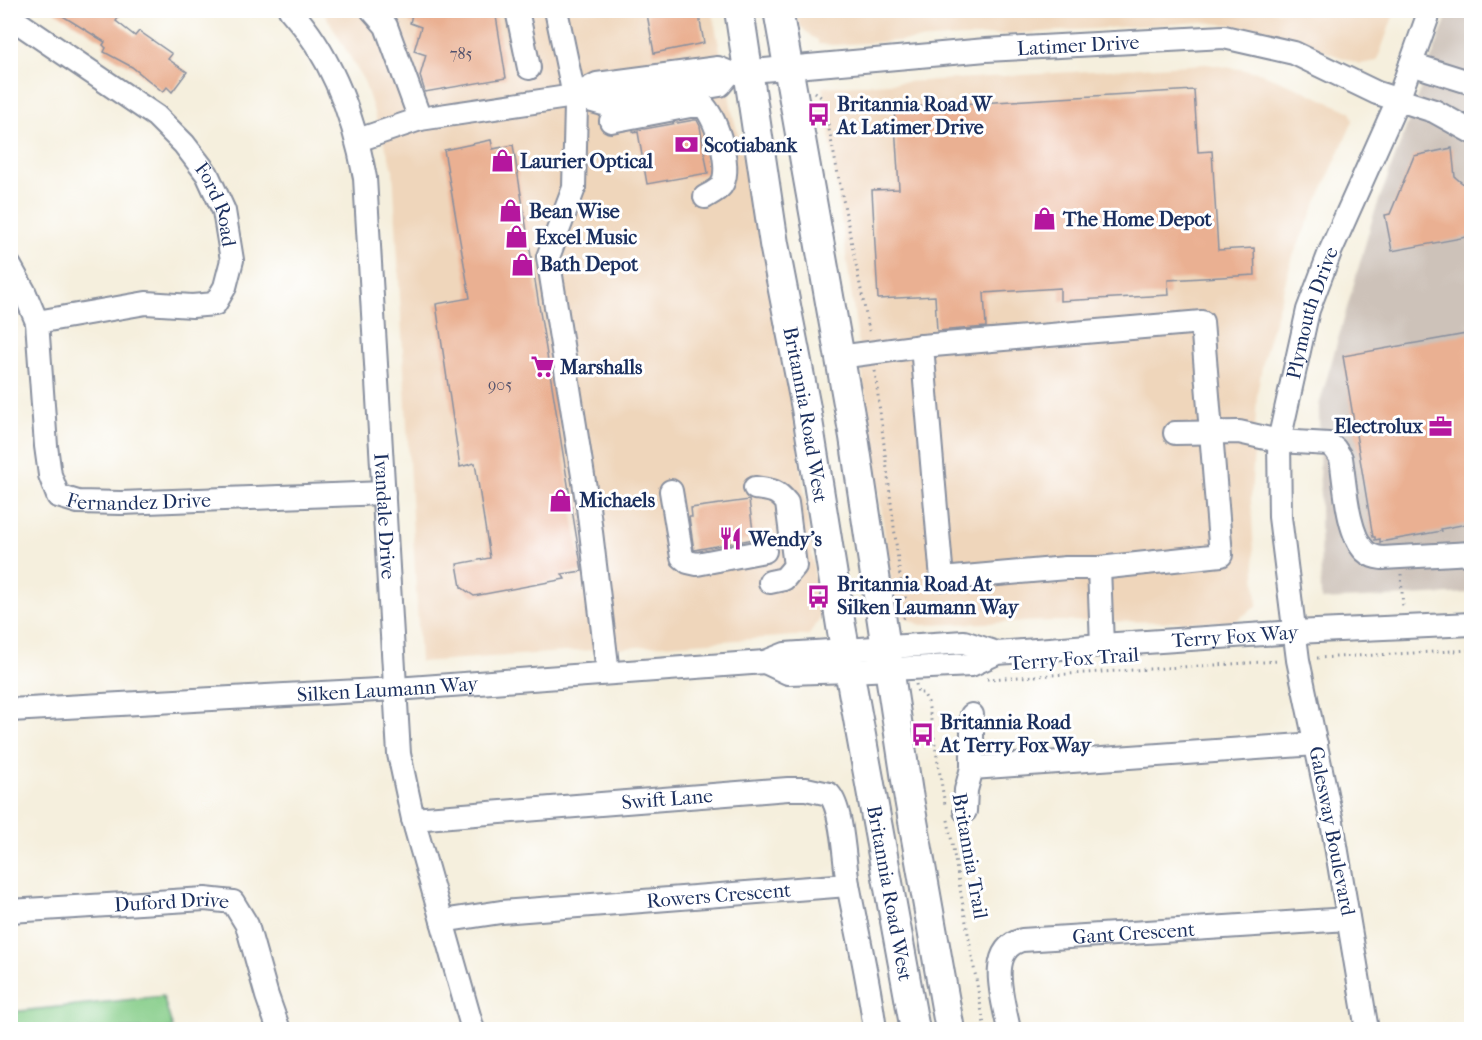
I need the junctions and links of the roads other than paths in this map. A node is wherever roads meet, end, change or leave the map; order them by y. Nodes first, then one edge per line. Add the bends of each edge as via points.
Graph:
1 (290, 10) edge
2 (372, 10) edge
3 (738, 10) edge
4 (778, 10) edge
5 (1431, 10) edge
6 (558, 11) edge
7 (518, 14) edge
8 (10, 17) edge
9 (1411, 64) junction
10 (529, 68) dead end
11 (787, 68) junction
12 (739, 72) junction
13 (1471, 80) edge
14 (574, 96) junction
15 (1398, 100) junction
16 (670, 110) junction
17 (420, 119) junction
18 (1472, 132) edge
19 (358, 140) junction
20 (705, 197) dead end
21 (10, 266) edge
22 (37, 322) junction
23 (922, 346) junction
24 (839, 357) junction
25 (1175, 433) dead end
26 (1211, 433) junction
27 (1280, 441) junction
28 (756, 488) dead end
29 (671, 491) dead end
30 (384, 493) junction
31 (765, 551) dead end
32 (1472, 553) edge
33 (1100, 567) junction
34 (770, 582) dead end
35 (1472, 624) edge
36 (1295, 632) junction
37 (1102, 645) junction
38 (887, 658) junction
39 (848, 661) junction
40 (608, 673) junction
41 (396, 689) junction
42 (10, 710) edge
43 (972, 715) dead end
44 (1316, 744) junction
45 (972, 768) junction
46 (953, 812) road end
47 (413, 819) junction
48 (848, 885) junction
49 (10, 911) edge
50 (1348, 919) junction
51 (442, 921) junction
52 (279, 1029) edge
53 (473, 1029) edge
54 (875, 1029) edge
55 (915, 1029) edge
56 (950, 1029) edge
57 (1009, 1029) edge
58 (1367, 1029) edge

1 - 19 street, Ivandale Drive via 324,60
2 - 17 street via 386,26
3 - 12 main road, Britannia Road West
4 - 11 main road, Britannia Road West
5 - 9 street, Plymouth Drive
6 - 7 street
6 - 14 street
7 - 10 street
8 - 22 street, Ford Road via 156,116 184,144 207,174 224,211 232,260 225,287 215,304 146,303
9 - 13 street
9 - 15 street, Plymouth Drive
11 - 12 street, Latimer Drive
11 - 15 street, Latimer Drive via 1052,45 1224,37 1294,53
11 - 24 main road, Britannia Road West
12 - 14 street via 720,85 603,104
12 - 39 main road, Britannia Road West via 806,408
14 - 17 street
14 - 40 street via 574,188 548,257 588,507
15 - 18 street, Latimer Drive via 1434,111
15 - 27 street, Plymouth Drive via 1308,310
16 - 16 street via 628,122
16 - 20 street via 704,106 717,127 726,173 720,187
17 - 19 street
19 - 30 street, Ivandale Drive via 365,178
21 - 22 street, Fernandez Drive
22 - 30 street, Fernandez Drive via 46,446 58,496 78,502 121,503
23 - 24 street
23 - 26 street via 1202,322
23 - 33 street via 942,579
24 - 38 main road, Britannia Road West
25 - 26 street
26 - 27 street via 1239,432
26 - 33 street via 1221,555
27 - 32 street via 1329,444 1335,449 1341,458 1351,522 1360,545 1371,556
27 - 36 street, Plymouth Drive via 1280,517
28 - 34 street via 774,491 787,503 795,566 784,579
29 - 31 street via 682,557 687,562 697,564
30 - 41 street, Ivandale Drive
33 - 37 street
35 - 36 street, Terry Fox Way
36 - 37 street, Terry Fox Way
36 - 44 street, Galesway Boulevard
37 - 38 street, Terry Fox Way via 997,653 964,642
38 - 39 street, Terry Fox Way
38 - 56 main road, Britannia Road West
39 - 40 street, Silken Laumann Way via 788,673 765,662
39 - 55 main road, Britannia Road West
40 - 41 street, Silken Laumann Way
41 - 42 street, Silken Laumann Way
41 - 47 street, Ivandale Drive via 399,754
43 - 45 street
44 - 45 street
44 - 50 street, Galesway Boulevard
45 - 46 street via 966,790
47 - 48 street, Swift Lane via 806,789 828,794 835,804
47 - 51 street, Ivandale Drive
48 - 51 street, Rowers Crescent via 501,912
48 - 54 street
49 - 52 street, Duford Drive via 205,899 233,902 247,925
50 - 57 street, Gant Crescent via 1014,942 1003,953 999,970
50 - 58 street, Galesway Boulevard
51 - 53 street, Ivandale Drive

